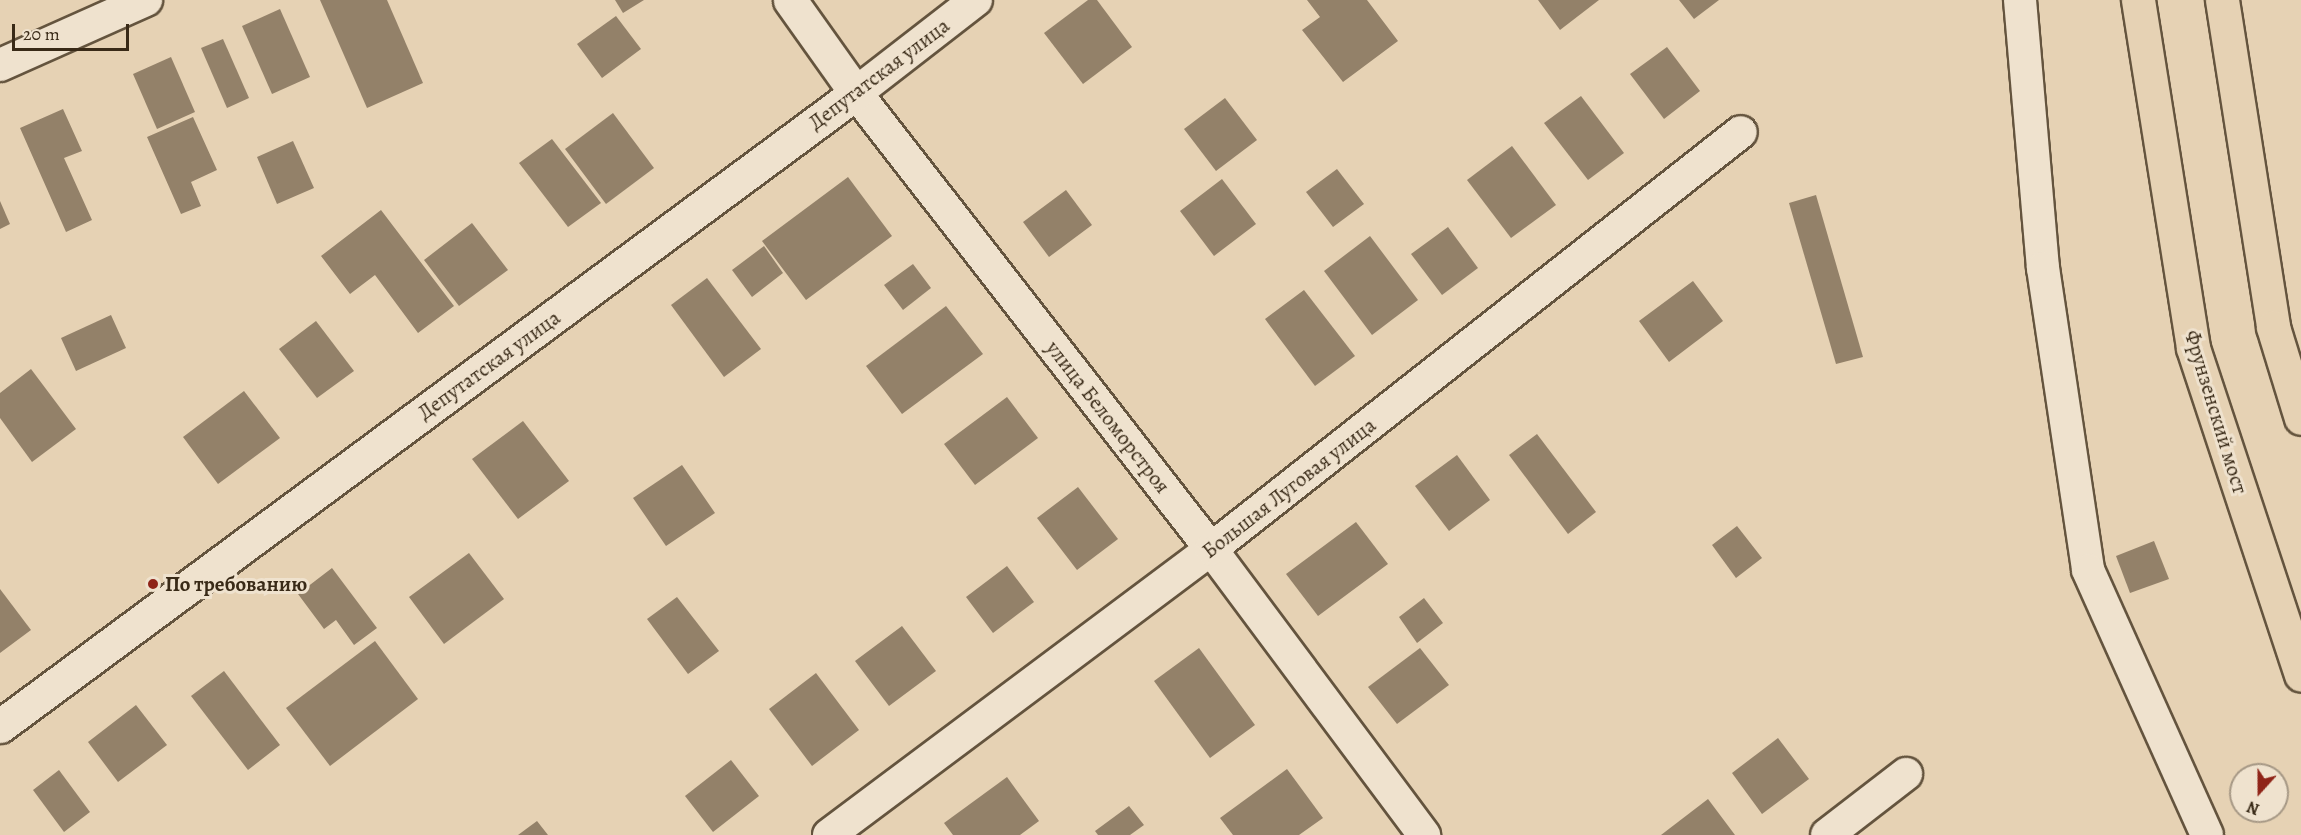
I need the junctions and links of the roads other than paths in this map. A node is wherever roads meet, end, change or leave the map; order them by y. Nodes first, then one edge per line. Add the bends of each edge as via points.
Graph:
1 (146, 0) edge
2 (790, 0) edge
3 (976, 0) edge
4 (2020, 0) edge
5 (2138, 0) edge
6 (2222, 0) edge
7 (0, 65) edge
8 (856, 93) junction
9 (1741, 132) dead end
10 (2301, 417) edge
11 (1211, 549) junction
12 (2301, 675) edge
13 (0, 726) edge
14 (1906, 774) dead end
15 (829, 835) edge
16 (1424, 835) edge
17 (1827, 835) edge
18 (2206, 835) edge

1 - 7 street
2 - 8 street, улица Беломорстроя
3 - 8 street, Депутатская улица
4 - 18 street via 2043,268 2088,570
5 - 12 main road, Фрунзенский мост via 2193,348
6 - 10 main road via 2273,327
8 - 11 street, улица Беломорстроя
8 - 13 street, Депутатская улица
9 - 11 street, Большая Луговая улица
11 - 15 street, Большая Луговая улица
11 - 16 street, улица Беломорстроя
14 - 17 street

